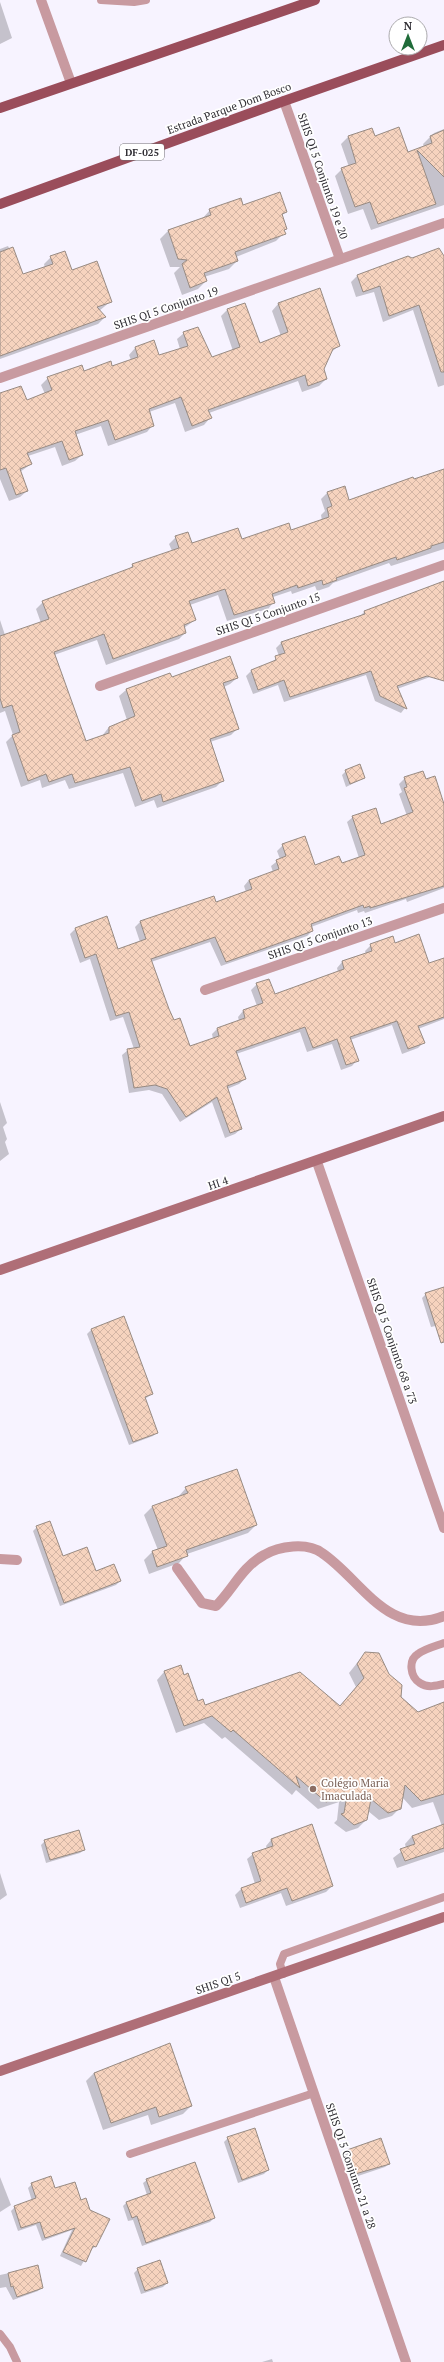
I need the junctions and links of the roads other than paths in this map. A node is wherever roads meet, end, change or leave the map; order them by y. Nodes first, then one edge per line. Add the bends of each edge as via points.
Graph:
1 (41, 0) edge
2 (101, 0) edge
3 (146, 0) edge
4 (315, 0) edge
5 (444, 45) edge
6 (71, 83) junction
7 (284, 101) junction
8 (0, 108) edge
9 (0, 204) edge
10 (444, 223) edge
11 (340, 259) junction
12 (0, 378) edge
13 (444, 565) edge
14 (100, 686) dead end
15 (444, 908) edge
16 (205, 990) dead end
17 (444, 1116) edge
18 (317, 1162) junction
19 (0, 1270) edge
20 (444, 1528) edge
21 (0, 1559) edge
22 (17, 1560) dead end
23 (177, 1568) dead end
24 (444, 1616) edge
25 (444, 1643) edge
26 (444, 1684) edge
27 (444, 1896) edge
28 (444, 1917) edge
29 (278, 1975) junction
30 (0, 2072) edge
31 (314, 2093) junction
32 (130, 2154) dead end
33 (0, 2334) edge
34 (17, 2362) edge
35 (406, 2362) edge

1 - 6 street
2 - 3 lane
4 - 6 main road
5 - 7 main road, Estrada Parque Dom Bosco / DF-025
6 - 8 main road
7 - 9 main road, Estrada Parque Dom Bosco / DF-025
7 - 11 street, SHIS QI 5 Conjunto 19 e 20
10 - 11 street, SHIS QI 5 Conjunto 19
11 - 12 street, SHIS QI 5 Conjunto 19
13 - 14 street, SHIS QI 5 Conjunto 15
15 - 16 street, SHIS QI 5 Conjunto 13
17 - 18 street, HI 4
18 - 19 street, HI 4
18 - 20 street, SHIS QI 5 Conjunto 68 a 73
21 - 22 street
23 - 24 street via 202,1603 216,1606 244,1570 264,1554 288,1546 306,1547 322,1552 394,1616 420,1621
25 - 26 lane via 418,1653 411,1667 414,1678 420,1684
27 - 29 lane via 284,1954
28 - 29 street, SHIS QI 5
29 - 30 street, SHIS QI 5
29 - 31 street, SHIS QI 5 Conjunto 21 a 28
31 - 32 lane
31 - 35 street, SHIS QI 5 Conjunto 21 a 28
33 - 34 lane

